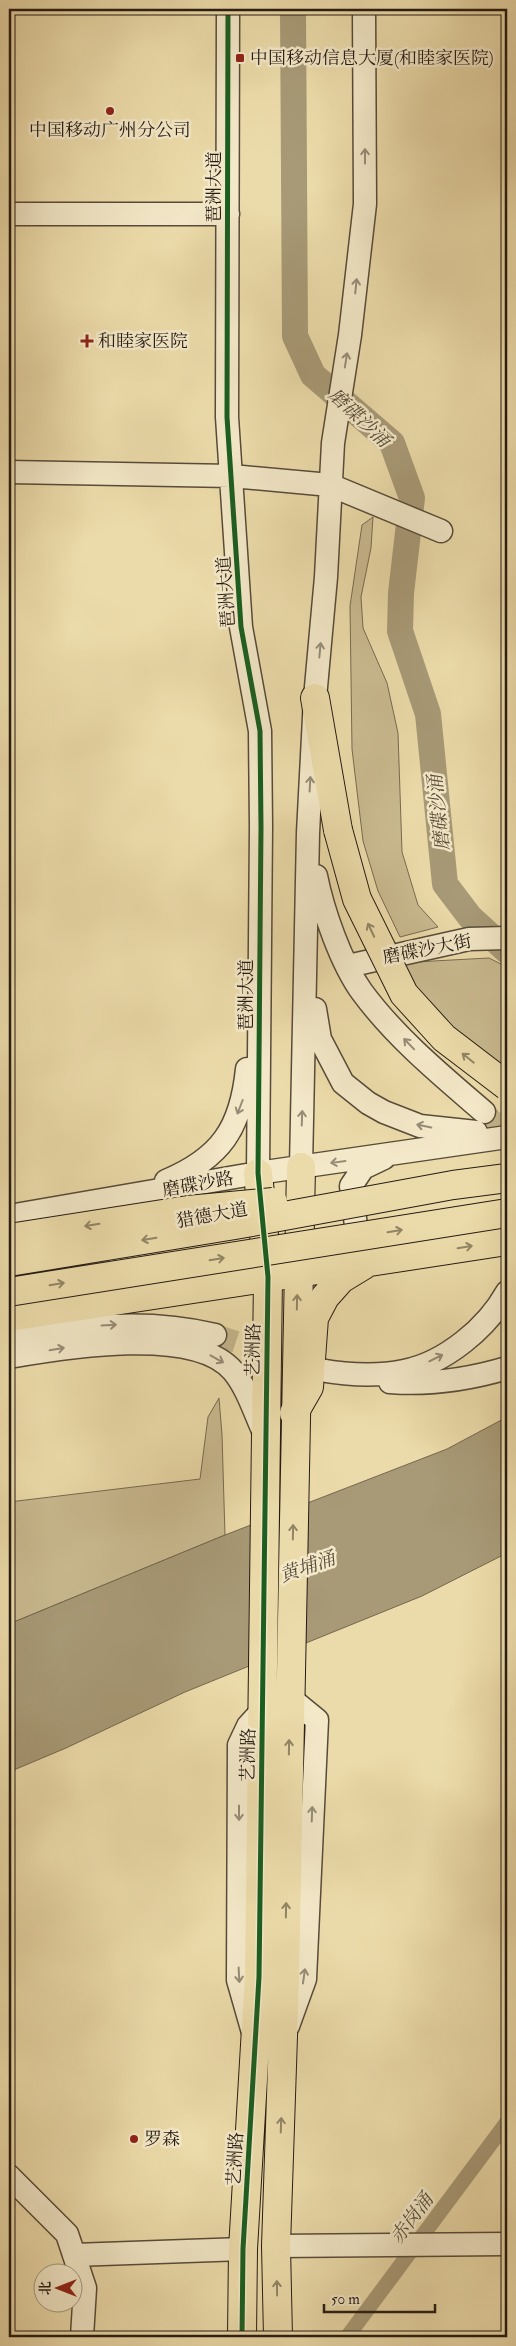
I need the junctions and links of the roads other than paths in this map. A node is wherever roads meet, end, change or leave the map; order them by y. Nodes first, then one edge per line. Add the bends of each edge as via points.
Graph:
1 (228, 9) edge
2 (364, 9) edge
3 (9, 214) edge
4 (228, 214) junction
5 (9, 472) edge
6 (232, 476) junction
7 (330, 485) junction
8 (441, 531) dead end
9 (315, 698) junction
10 (308, 833) junction
11 (260, 937) junction
12 (507, 938) edge
13 (307, 944) junction
14 (348, 966) junction
15 (507, 1086) edge
16 (484, 1112) tunnel mouth
17 (507, 1135) edge
18 (394, 1153) junction
19 (301, 1167) junction
20 (258, 1173) junction
21 (507, 1178) edge
22 (453, 1185) junction
23 (128, 1196) junction
24 (507, 1213) edge
25 (9, 1216) edge
26 (9, 1238) edge
27 (507, 1241) edge
28 (399, 1258) junction
29 (9, 1262) edge
30 (368, 1262) junction
31 (297, 1273) junction
32 (268, 1277) junction
33 (9, 1292) edge
34 (507, 1292) edge
35 (155, 1293) junction
36 (9, 1317) edge
37 (215, 1335) tunnel mouth
38 (9, 1338) edge
39 (9, 1357) edge
40 (507, 1368) edge
41 (294, 1413) junction
42 (265, 1436) junction
43 (255, 2039) junction
44 (284, 2039) junction
45 (9, 2176) edge
46 (506, 2244) dead end
47 (276, 2246) junction
48 (243, 2248) junction
49 (74, 2255) junction
50 (82, 2337) edge
51 (242, 2337) edge
52 (278, 2337) edge

1 - 4 street, 琶洲大道
7 -> 2 street via 365,204
3 - 4 street
4 - 6 street, 琶洲大道 via 227,417
5 - 6 street
6 - 7 street
6 - 11 street, 琶洲大道 via 241,626 260,731
7 - 8 street
9 -> 7 street
10 -> 9 street
15 -> 9 main road, bridge via 444,1038 404,994 357,900 338,830
10 - 13 street
10 - 14 street via 319,894
11 - 20 street, 琶洲大道
11 -> 23 street via 244,1096 234,1124 214,1152 193,1170
12 - 14 street, 磨碟沙大街 via 469,940
17 -> 13 street via 420,1126 384,1112 343,1083 320,1039
19 -> 13 street
16 -> 14 street via 408,1044 362,991
17 - 18 street, 磨碟沙路
18 -> 19 street, 磨碟沙路
18 - 28 street via 363,1168 351,1186 356,1226 374,1248
19 - 20 street, 磨碟沙路
19 - 31 main road
20 - 23 street, 磨碟沙路
20 - 32 main road, 艺洲路
21 - 22 main road, 猎德大道, bridge
22 -> 26 main road, bridge via 188,1210
22 -> 29 main road, 猎德大道, bridge
23 - 25 street, 磨碟沙路
23 - 35 street via 158,1202 171,1212 181,1235 175,1270
33 -> 24 main road, bridge
28 -> 27 main road
28 - 30 main road
30 - 31 main road
30 - 41 main road via 341,1279 324,1297 314,1318 309,1387
31 - 32 main road
41 -> 31 main road
32 - 35 main road
32 - 42 main road, 艺洲路
40 -> 34 street via 455,1380 415,1383 374,1380 320,1370 377,1375 419,1366 445,1354 472,1334 496,1310
35 - 36 main road
38 -> 37 street via 109,1325 165,1326
39 -> 42 street via 63,1348 120,1344 173,1346 198,1351 218,1358 232,1370 244,1387
44 -> 41 main road
42 - 43 main road, 艺洲路 via 259,1977
44 -> 43 street via 305,1979 317,1720 295,1702 269,1703 248,1726 239,1745 238,1980
43 - 48 main road, 艺洲路
47 -> 44 main road
45 - 49 street via 68,2234
46 - 47 street
52 -> 47 main road
48 - 49 street
48 - 51 main road, 艺洲路
49 - 50 street via 85,2288

